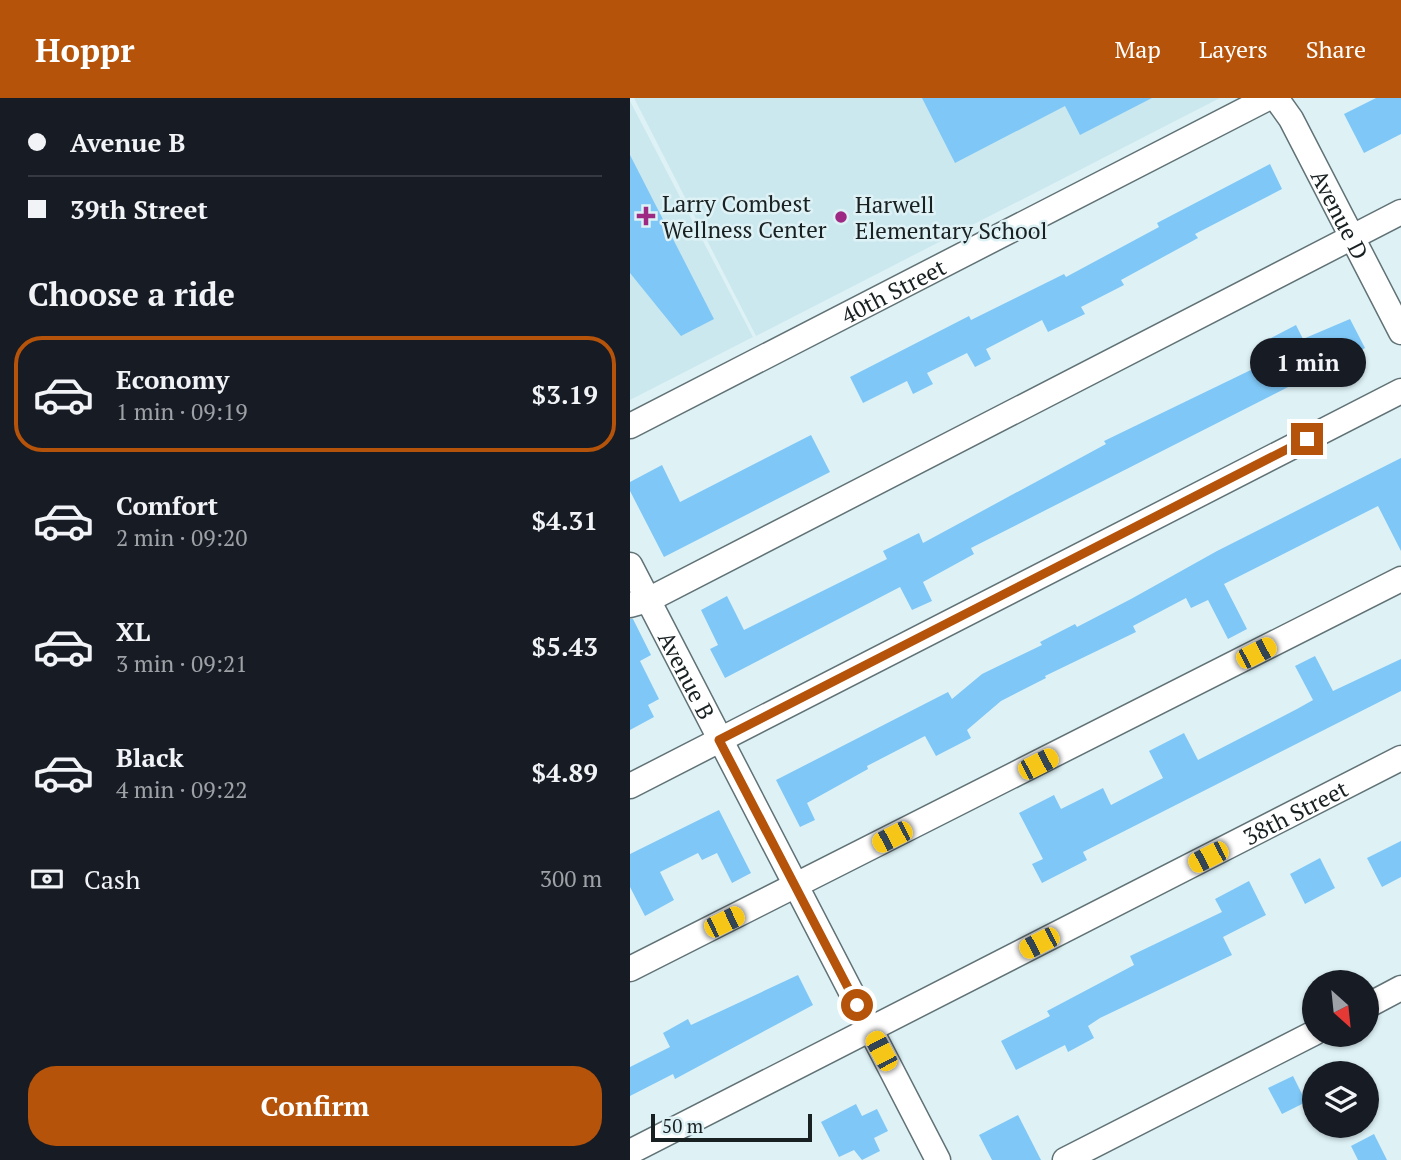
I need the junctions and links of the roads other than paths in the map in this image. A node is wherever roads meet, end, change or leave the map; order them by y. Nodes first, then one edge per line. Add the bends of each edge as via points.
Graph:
1 (1268, 98) edge
2 (1276, 98) edge
3 (1401, 212) edge
4 (1353, 236) junction
5 (1401, 332) edge
6 (1401, 391) edge
7 (630, 426) edge
8 (630, 565) edge
9 (1401, 579) edge
10 (639, 602) edge
11 (719, 740) junction
12 (1401, 758) edge
13 (630, 786) edge
14 (795, 886) junction
15 (630, 969) edge
16 (1401, 988) edge
17 (1379, 1000) edge
18 (869, 1029) junction
19 (1302, 1039) edge
20 (630, 1152) edge
21 (938, 1160) edge
22 (1065, 1160) edge

1 - 7 street, 40th Street
2 - 4 street, Avenue D
3 - 4 street
4 - 5 street, Avenue D
4 - 10 street
6 - 11 street
8 - 10 street, Avenue B
9 - 14 street
10 - 11 street, Avenue B
11 - 13 street
11 - 14 street, Avenue B
12 - 18 street, 38th Street
14 - 15 street
14 - 18 street, Avenue B
16 - 17 street
18 - 20 street, 38th Street
18 - 21 street, Avenue B
19 - 22 street

